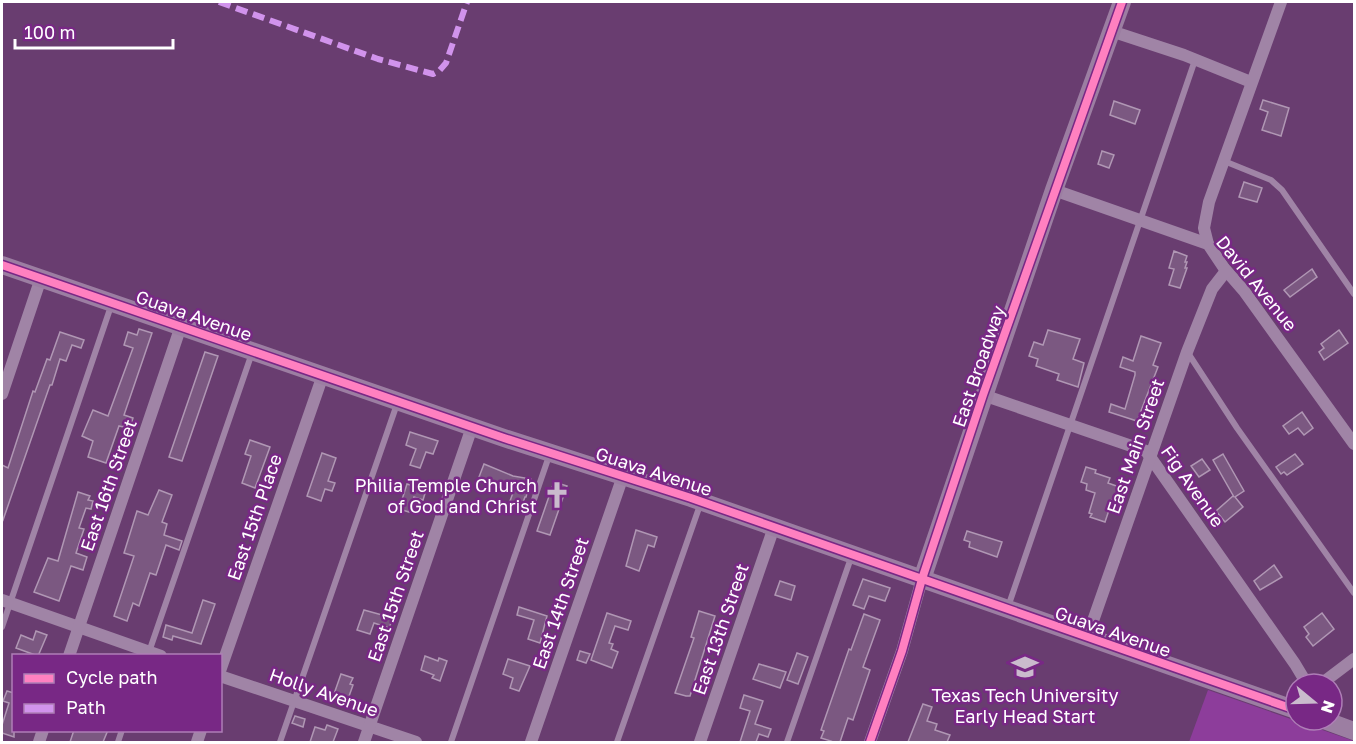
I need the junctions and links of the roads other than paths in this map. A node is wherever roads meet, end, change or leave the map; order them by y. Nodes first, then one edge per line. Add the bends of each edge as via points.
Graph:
1 (1122, 2) edge
2 (1281, 2) edge
3 (1111, 31) junction
4 (1195, 60) junction
5 (1251, 82) junction
6 (1223, 160) junction
7 (1054, 190) junction
8 (1140, 219) junction
9 (1208, 244) junction
10 (2, 265) edge
11 (1226, 271) junction
12 (41, 278) junction
13 (1354, 294) edge
14 (112, 303) junction
15 (181, 326) junction
16 (253, 351) junction
17 (1187, 352) junction
18 (323, 375) junction
19 (2, 394) edge
20 (983, 395) junction
21 (399, 401) junction
22 (1071, 424) junction
23 (472, 427) junction
24 (1354, 444) edge
25 (550, 452) junction
26 (1150, 457) junction
27 (623, 476) junction
28 (702, 501) junction
29 (774, 527) junction
30 (852, 555) junction
31 (922, 579) junction
32 (1354, 593) edge
33 (6, 602) edge
34 (1007, 609) junction
35 (2, 627) edge
36 (78, 627) junction
37 (1087, 638) junction
38 (70, 654) edge
39 (153, 654) edge
40 (1354, 660) edge
41 (222, 665) edge
42 (1300, 672) edge
43 (1338, 672) edge
44 (222, 677) edge
45 (294, 701) junction
46 (1284, 706) edge
47 (369, 727) junction
48 (280, 742) edge
49 (364, 742) edge
50 (416, 742) edge
51 (451, 742) edge
52 (531, 742) edge
53 (617, 742) edge
54 (700, 742) edge
55 (787, 742) edge
56 (870, 742) edge

1 - 3 street, East Broadway
2 - 5 street
3 - 4 street
3 - 7 street, East Broadway
4 - 5 street
4 - 8 lane
5 - 6 street
6 - 9 street via 1205,218
6 - 13 lane via 1271,180 1282,190
7 - 8 street, David Avenue
7 - 20 street, East Broadway
8 - 9 street, David Avenue
8 - 22 lane
9 - 11 street, David Avenue
10 - 12 street, Guava Avenue
11 - 17 street, East Main Street via 1212,289
11 - 24 street, David Avenue
12 - 14 street, Guava Avenue
12 - 19 street
14 - 15 street, Guava Avenue
14 - 33 lane
15 - 16 street, Guava Avenue
15 - 36 street, East 16th Street
16 - 18 street, Guava Avenue
16 - 39 lane
17 - 26 street, East Main Street
17 - 32 lane
18 - 21 street, Guava Avenue
18 - 41 street, East 15th Place
20 - 22 street, Fig Avenue
20 - 31 street, East Broadway
21 - 23 street, Guava Avenue
21 - 45 lane
22 - 26 street, Fig Avenue via 1142,448
22 - 34 lane
23 - 25 street, Guava Avenue
23 - 47 street, East 15th Street
25 - 27 street, Guava Avenue
25 - 51 lane
26 - 37 street, East Main Street
26 - 42 street, Fig Avenue
27 - 28 street, Guava Avenue
27 - 52 street, East 14th Street
28 - 29 street, Guava Avenue
28 - 53 lane
29 - 30 street, Guava Avenue
29 - 54 street, East 13th Street
30 - 31 street, Guava Avenue
30 - 55 lane
31 - 34 street, Guava Avenue
31 - 56 street, East Broadway
33 - 35 lane
33 - 36 street
34 - 37 street, Guava Avenue
36 - 38 street, East 16th Street
36 - 39 street
37 - 46 street, Guava Avenue
40 - 43 street
44 - 45 street, Holly Avenue
45 - 47 street, Holly Avenue
45 - 48 lane
47 - 49 street, East 15th Street
47 - 50 street, Holly Avenue

